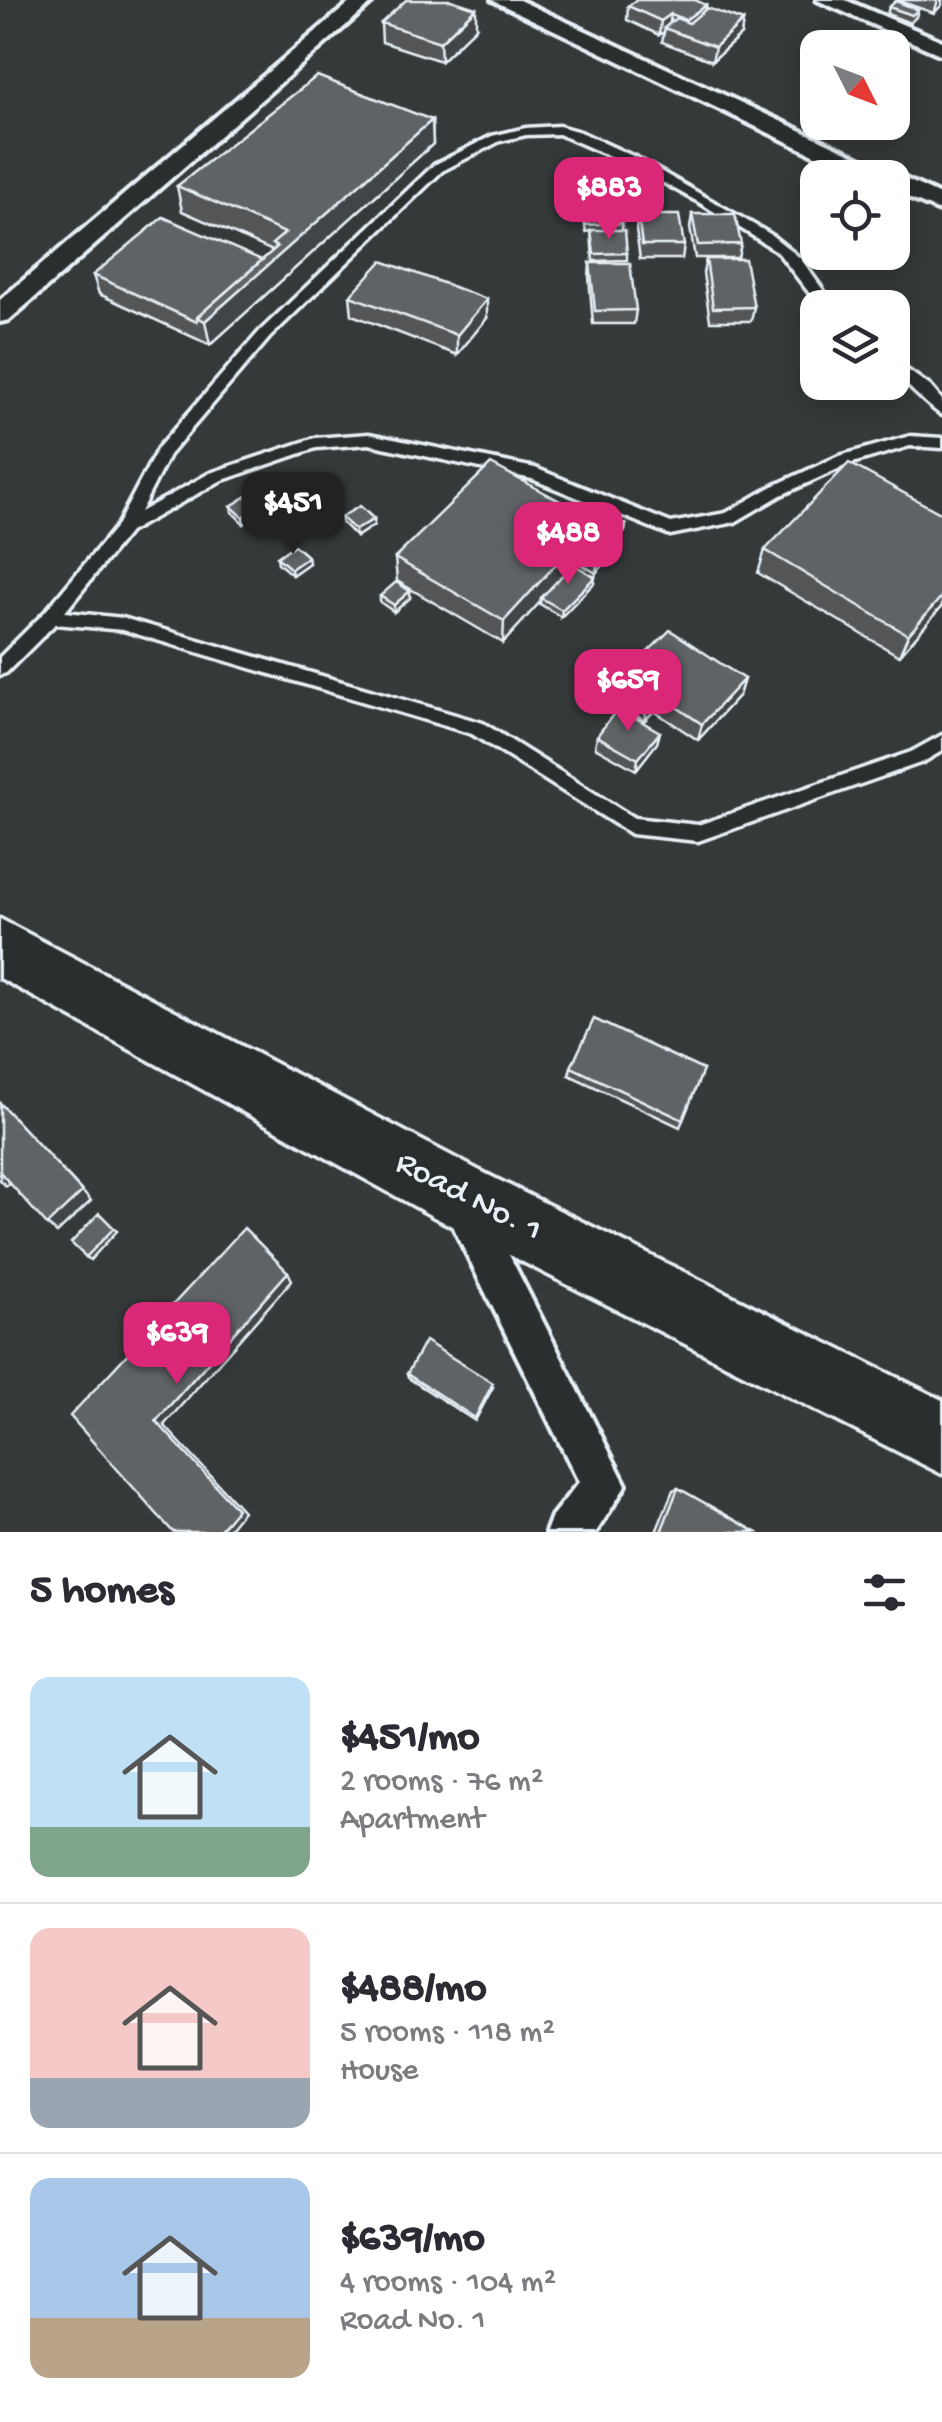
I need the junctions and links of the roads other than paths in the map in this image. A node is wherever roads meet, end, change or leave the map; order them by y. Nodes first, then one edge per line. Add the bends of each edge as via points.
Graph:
1 (365, 0) edge
2 (502, 0) edge
3 (827, 0) edge
4 (942, 48) edge
5 (844, 160) edge
6 (910, 190) edge
7 (942, 205) edge
8 (815, 290) edge
9 (0, 314) edge
10 (910, 378) edge
11 (942, 410) edge
12 (942, 443) edge
13 (124, 528) junction
14 (50, 617) junction
15 (0, 668) edge
16 (942, 742) edge
17 (0, 947) edge
18 (457, 1194) junction
19 (942, 1438) edge
20 (568, 1532) edge

1 - 9 street
2 - 5 street
3 - 4 street
6 - 7 street
8 - 13 lane via 783,249 689,191 565,130 515,131 438,168 265,334 163,452
10 - 11 lane
12 - 13 lane via 910,440 844,460 730,518 670,528 534,474 369,439 315,443 215,476
13 - 14 lane
14 - 15 lane
14 - 16 lane via 123,624 477,728 631,826 698,833 917,757
17 - 18 highway, Road No. 1
18 - 19 highway, Road No. 1
18 - 20 street via 604,1484

